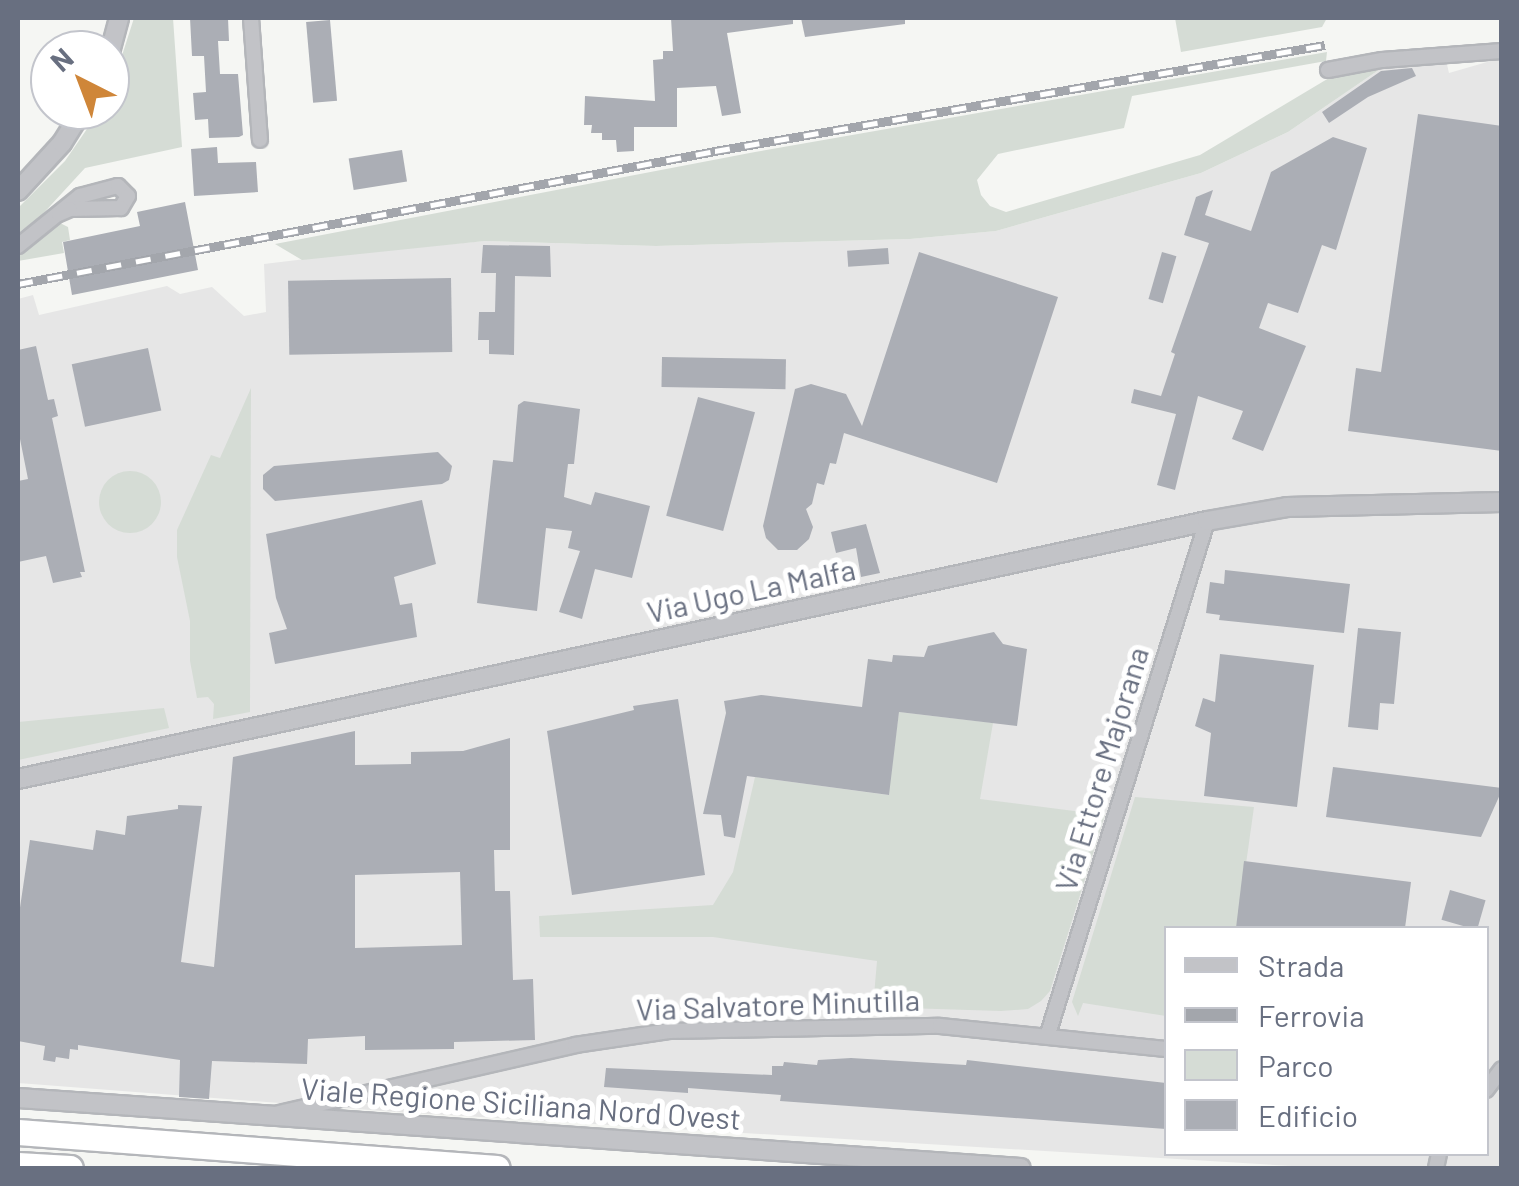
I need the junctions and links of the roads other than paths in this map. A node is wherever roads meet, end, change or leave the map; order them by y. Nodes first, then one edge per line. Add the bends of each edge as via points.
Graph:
1 (251, 18) edge
2 (1502, 51) edge
3 (1328, 70) dead end
4 (70, 130) edge
5 (260, 140) dead end
6 (18, 191) edge
7 (59, 214) dead end
8 (18, 246) edge
9 (1502, 502) edge
10 (1207, 521) junction
11 (18, 779) edge
12 (1048, 1034) junction
13 (1164, 1050) edge
14 (18, 1098) edge
15 (279, 1113) junction
16 (18, 1132) edge
17 (18, 1165) edge
18 (70, 1168) edge
19 (497, 1168) edge
20 (1021, 1168) edge

1 - 5 street
2 - 3 street
4 - 6 street
7 - 8 street
9 - 10 street, Via Ugo La Malfa via 1288,506
10 - 11 street, Via Ugo La Malfa
10 - 12 street, Via Ettore Majorana
12 - 13 street, Via Salvatore Minutilla
12 - 15 street, Via Salvatore Minutilla via 875,1026 669,1031 557,1049
14 - 15 street, Viale Regione Siciliana Nord Ovest
15 - 20 street, Viale Regione Siciliana Nord Ovest
16 - 19 highway
17 - 18 highway

